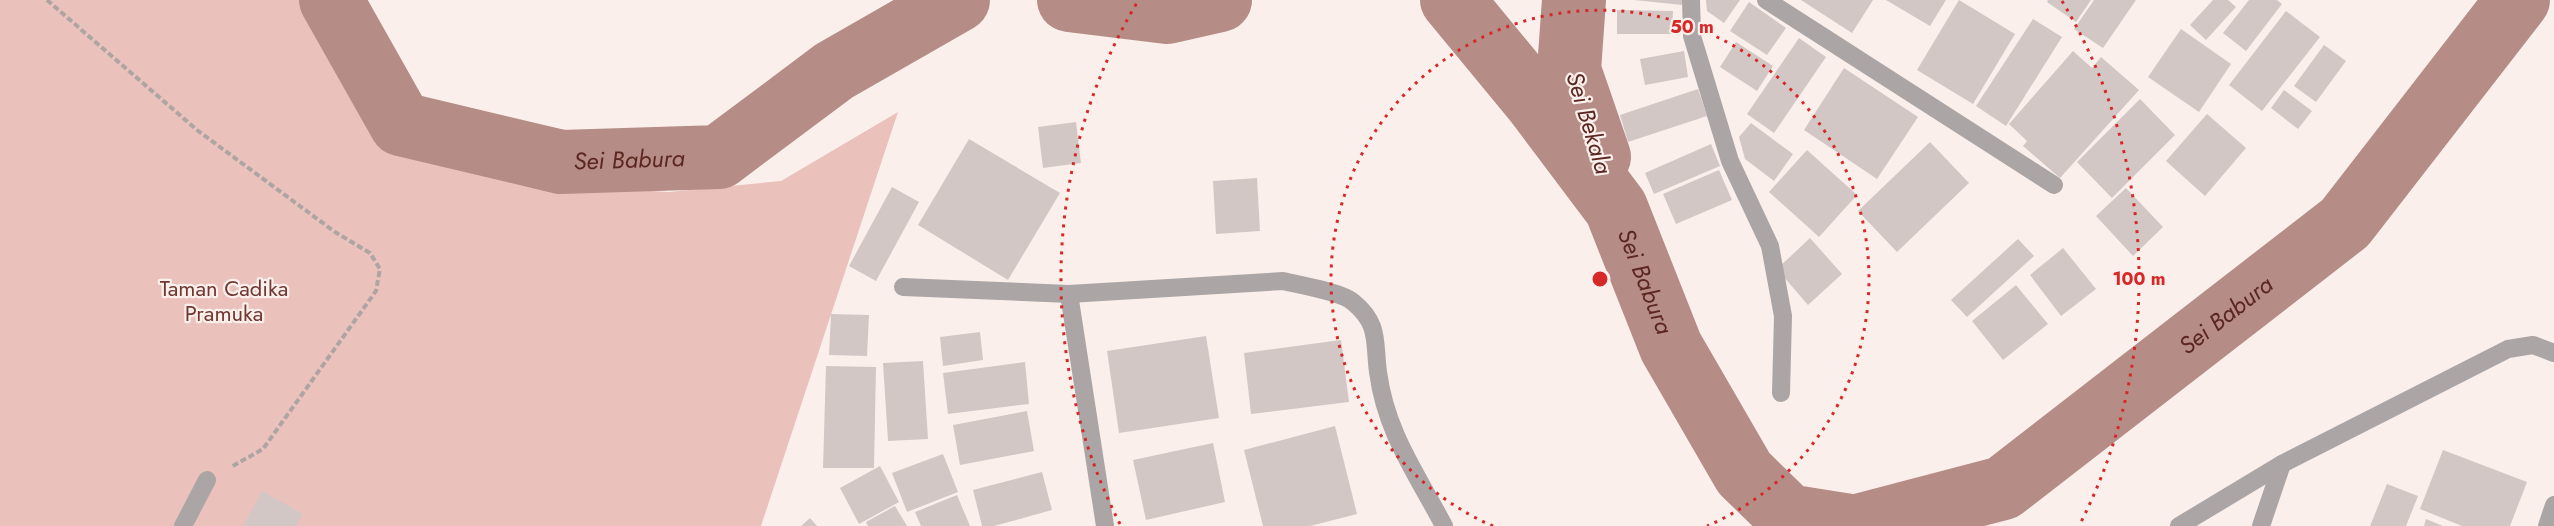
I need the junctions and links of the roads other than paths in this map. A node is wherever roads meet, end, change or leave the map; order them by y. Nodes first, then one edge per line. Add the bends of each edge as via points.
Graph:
1 (1691, 0) edge
2 (1766, 0) edge
3 (2054, 185) dead end
4 (903, 287) dead end
5 (1069, 294) junction
6 (2554, 353) edge
7 (1781, 393) dead end
8 (2282, 464) junction
9 (207, 480) road end
10 (2554, 506) edge
11 (183, 526) edge
12 (1105, 526) edge
13 (1444, 526) edge
14 (2179, 526) edge
15 (2261, 526) edge
16 (2547, 526) edge

1 - 7 street via 1692,36 1730,161 1770,246 1783,316
2 - 3 street
4 - 5 street
5 - 12 street
5 - 13 street via 1283,281 1352,300 1375,331 1378,373 1402,450
6 - 8 street via 2533,345 2508,349
8 - 14 street
8 - 15 street
9 - 11 street
10 - 16 street

